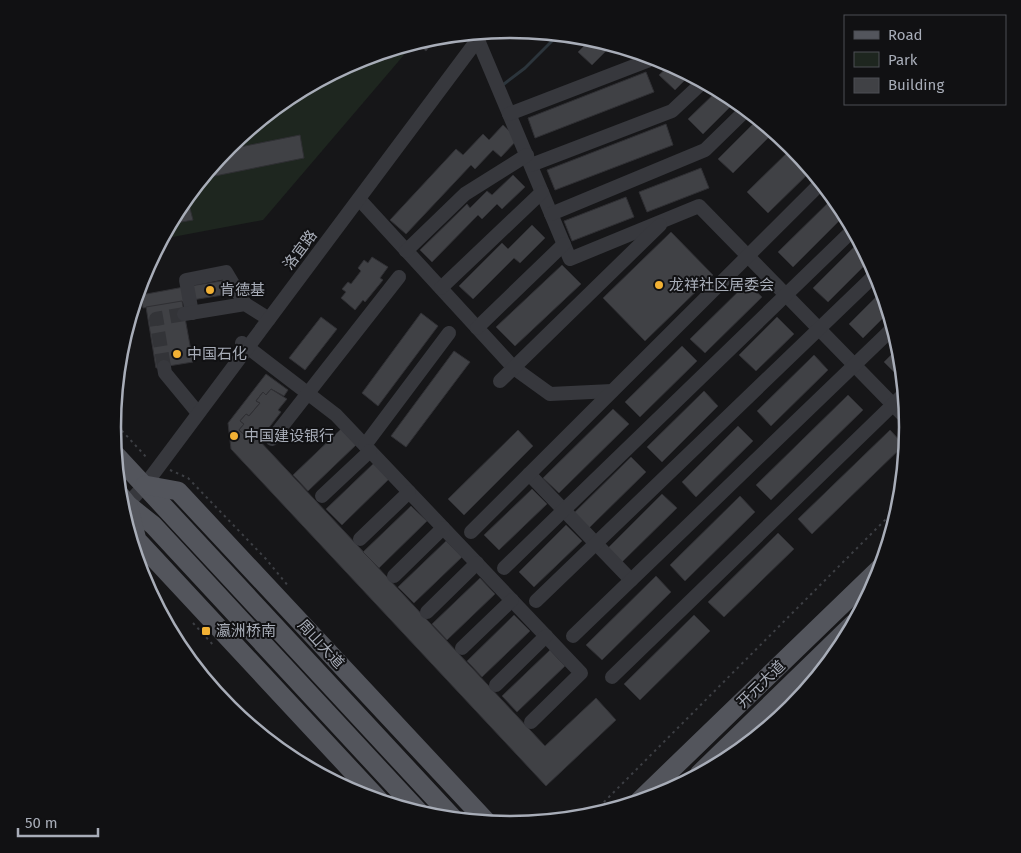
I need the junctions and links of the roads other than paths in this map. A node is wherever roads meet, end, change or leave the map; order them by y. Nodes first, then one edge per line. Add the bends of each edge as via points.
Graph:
1 (476, 39) edge
2 (476, 39) edge
3 (480, 39) edge
4 (645, 62) edge
5 (698, 86) edge
6 (509, 114) junction
7 (742, 114) edge
8 (529, 160) junction
9 (817, 187) edge
10 (542, 192) junction
11 (359, 199) junction
12 (551, 214) junction
13 (666, 219) junction
14 (848, 234) edge
15 (564, 244) junction
16 (406, 251) junction
17 (748, 256) junction
18 (399, 277) dead end
19 (871, 280) edge
20 (441, 288) junction
21 (786, 294) junction
22 (245, 304) junction
23 (266, 317) junction
24 (478, 328) junction
25 (820, 329) junction
26 (449, 333) dead end
27 (888, 333) edge
28 (245, 345) junction
29 (855, 365) junction
30 (164, 367) tunnel mouth
31 (514, 368) junction
32 (500, 381) dead end
33 (612, 391) junction
34 (308, 393) junction
35 (899, 399) edge
36 (893, 404) junction
37 (196, 410) junction
38 (899, 410) edge
39 (272, 439) dead end
40 (367, 448) junction
41 (123, 463) edge
42 (529, 474) junction
43 (142, 482) junction
44 (409, 492) junction
45 (128, 495) edge
46 (322, 496) dead end
47 (130, 507) edge
48 (564, 510) junction
49 (443, 528) junction
50 (471, 532) dead end
51 (360, 540) dead end
52 (139, 543) edge
53 (596, 544) junction
54 (477, 563) junction
55 (504, 568) dead end
56 (394, 576) dead end
57 (631, 580) junction
58 (868, 580) edge
59 (512, 600) junction
60 (536, 600) dead end
61 (426, 612) dead end
62 (546, 636) junction
63 (573, 636) dead end
64 (462, 648) dead end
65 (815, 668) edge
66 (612, 677) dead end
67 (496, 685) dead end
68 (531, 722) dead end
69 (724, 752) edge
70 (368, 788) edge
71 (651, 789) edge
72 (410, 802) edge
73 (445, 810) edge
74 (480, 814) edge

1 - 11 street, 洛宜路
2 - 23 street, 洛宜路
3 - 6 street
4 - 6 street
5 - 8 street via 672,111
6 - 8 street
7 - 12 street via 704,150
8 - 10 street
8 - 16 street via 465,194
9 - 17 street
10 - 12 street
10 - 20 street
11 - 16 street
11 - 23 street, 洛宜路
12 - 15 street
13 - 15 street via 570,259
13 - 17 street via 699,206
13 - 31 street
14 - 21 street
15 - 24 street
16 - 20 street
17 - 21 street
17 - 33 street
18 - 34 street
19 - 25 street
20 - 24 street
21 - 25 street
21 - 48 street
22 - 22 street via 188,314 186,280 226,272
22 - 23 street
23 - 28 street, 洛宜路
24 - 31 street
25 - 29 street
25 - 53 street
26 - 40 street
27 - 29 street
28 - 34 street
28 - 37 street, 洛宜路
29 - 36 street
29 - 57 street
30 - 37 street via 165,373
31 - 32 street
31 - 33 street via 550,394
33 - 42 street
34 - 39 street
34 - 40 street via 336,415
35 - 36 street
36 - 38 street
36 - 66 street
37 - 43 street, 洛宜路
40 - 44 street
40 - 46 street
41 - 43 main road, 周山大道
42 - 48 street
42 - 50 street
43 - 45 street, 洛宜路
43 - 73 main road, 周山大道
43 - 74 main road, 周山大道 via 178,491
44 - 49 street
44 - 51 street
47 - 72 main road via 153,525
48 - 53 street
48 - 55 street
49 - 54 street
49 - 56 street
52 - 70 main road
53 - 57 street
53 - 60 street
54 - 59 street
54 - 61 street
57 - 63 street
58 - 71 main road, 开元大道
59 - 62 street
59 - 64 street
62 - 67 street
62 - 68 street via 581,673
65 - 69 main road, 开元大道

